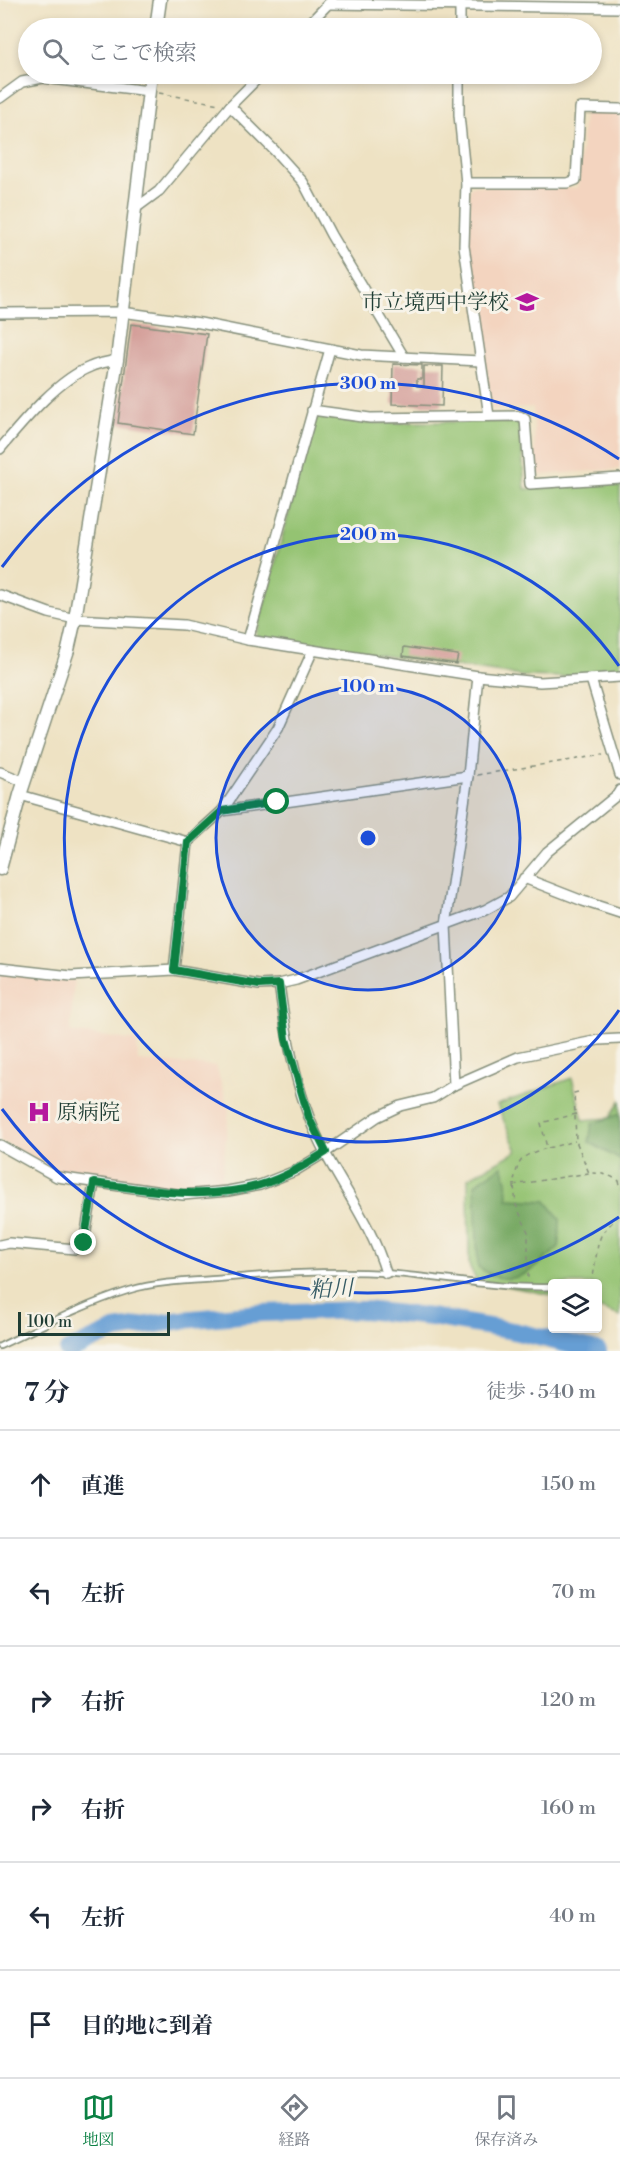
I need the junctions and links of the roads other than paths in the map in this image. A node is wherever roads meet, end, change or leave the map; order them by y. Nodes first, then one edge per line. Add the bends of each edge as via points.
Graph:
1 (160, 0) edge
2 (330, 2) edge
3 (460, 6) junction
4 (615, 6) edge
5 (157, 18) edge
6 (315, 18) edge
7 (460, 18) edge
8 (19, 84) edge
9 (92, 84) edge
10 (150, 84) edge
11 (252, 84) edge
12 (459, 84) edge
13 (149, 91) junction
14 (0, 98) edge
15 (230, 106) junction
16 (620, 109) edge
17 (466, 183) junction
18 (136, 208) junction
19 (122, 312) junction
20 (0, 313) edge
21 (330, 349) junction
22 (404, 357) junction
23 (117, 360) junction
24 (480, 361) junction
25 (312, 410) junction
26 (489, 416) junction
27 (0, 449) edge
28 (620, 478) edge
29 (0, 595) edge
30 (75, 619) junction
31 (248, 640) junction
32 (313, 650) junction
33 (477, 676) junction
34 (620, 677) edge
35 (591, 679) junction
36 (0, 772) edge
37 (620, 775) edge
38 (468, 776) junction
39 (25, 782) junction
40 (620, 790) edge
41 (20, 795) junction
42 (222, 811) junction
43 (188, 842) junction
44 (0, 870) edge
45 (524, 878) junction
46 (620, 913) edge
47 (446, 925) junction
48 (0, 968) edge
49 (174, 970) junction
50 (279, 984) junction
51 (620, 1040) edge
52 (454, 1085) junction
53 (0, 1145) edge
54 (326, 1152) junction
55 (94, 1183) junction
56 (0, 1245) edge
57 (386, 1273) junction
58 (548, 1287) edge
59 (0, 1346) edge

1 - 5 street
2 - 3 street
2 - 6 street
3 - 4 street
3 - 7 street
8 - 14 street
9 - 13 street
10 - 13 street
11 - 15 street
12 - 17 street
13 - 18 street
15 - 18 street via 159,191
15 - 22 street via 303,182
16 - 17 street via 580,108 576,180
17 - 24 street via 464,246
18 - 19 street
19 - 20 street
19 - 21 street
19 - 23 street
21 - 22 street
21 - 25 street
22 - 24 street
23 - 27 street via 89,367 67,381 35,408
23 - 30 street
24 - 26 street
25 - 26 street via 370,418
25 - 31 street
26 - 28 street via 525,419 530,484
29 - 30 street
30 - 31 street via 184,625
30 - 39 street
31 - 32 street
32 - 33 street
32 - 42 street via 278,728
33 - 35 street via 540,682
33 - 38 street
34 - 35 street
35 - 37 street
36 - 39 street
38 - 42 street
38 - 47 street
39 - 41 street
40 - 45 street via 547,852
41 - 43 street
41 - 44 street
42 - 43 street
43 - 49 street
45 - 46 street
45 - 47 street via 509,897
47 - 50 street
47 - 52 street
48 - 49 street via 71,976
49 - 50 street via 259,985
50 - 54 street via 286,1039 309,1118
51 - 52 street via 599,1040 518,1057
52 - 54 street via 433,1098 400,1106 377,1118
53 - 55 street via 57,1177
54 - 55 street via 295,1171 260,1185 228,1191 183,1194
54 - 57 street via 364,1219
55 - 56 street via 81,1247
57 - 58 lane
57 - 59 lane via 273,1273 153,1285 112,1296

